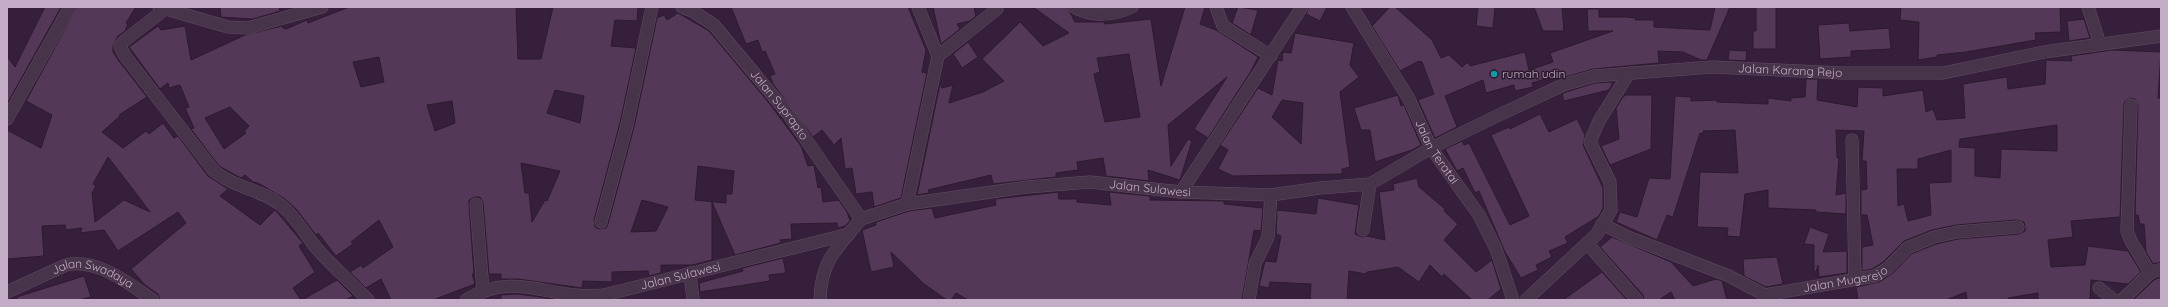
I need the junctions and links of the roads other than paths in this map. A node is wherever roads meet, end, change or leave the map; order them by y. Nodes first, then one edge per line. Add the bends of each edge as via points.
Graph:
1 (70, 7) edge
2 (322, 7) edge
3 (652, 7) edge
4 (682, 7) edge
5 (918, 7) edge
6 (1074, 7) edge
7 (1132, 7) edge
8 (1216, 7) edge
9 (1302, 7) edge
10 (1352, 7) edge
11 (2088, 7) edge
12 (162, 8) edge
13 (997, 8) dead end
14 (2161, 36) edge
15 (2100, 44) junction
16 (938, 56) junction
17 (1271, 56) junction
18 (1629, 73) junction
19 (2131, 105) dead end
20 (7, 119) edge
21 (1852, 140) dead end
22 (1431, 148) junction
23 (1370, 184) junction
24 (1180, 192) junction
25 (1271, 195) junction
26 (476, 204) dead end
27 (907, 204) junction
28 (861, 219) junction
29 (601, 222) dead end
30 (1602, 224) junction
31 (2018, 227) dead end
32 (1363, 230) dead end
33 (849, 234) junction
34 (1587, 243) junction
35 (2156, 271) edge
36 (690, 274) junction
37 (1856, 278) junction
38 (2099, 288) dead end
39 (483, 290) junction
40 (7, 292) edge
41 (153, 300) edge
42 (368, 300) edge
43 (466, 300) edge
44 (693, 300) edge
45 (820, 300) edge
46 (1249, 300) edge
47 (1513, 300) edge
48 (1526, 300) edge
49 (1637, 300) edge
50 (2114, 300) edge
51 (2122, 300) edge

1 - 20 street
2 - 12 street via 239,29
3 - 29 street via 627,125
4 - 28 street, Jalan Suprapto via 714,25 789,115
5 - 16 street
6 - 7 street via 1098,14 1120,12
8 - 17 street via 1223,26
9 - 17 street
10 - 22 street, Jalan Teratai via 1409,99
11 - 15 street
12 - 42 street via 120,46 125,56 214,171 223,179 241,188 266,195 282,206 319,251
13 - 16 street
14 - 15 street, Jalan Karang Rejo
15 - 18 street, Jalan Karang Rejo via 2044,52 1943,73 1843,73 1712,67
16 - 27 street
17 - 24 street
18 - 22 street, Jalan Karang Rejo via 1594,76 1563,85
18 - 30 street via 1596,126 1590,142 1610,182 1611,210
19 - 35 street via 2127,231 2131,241
21 - 37 street
22 - 23 street, Jalan Sulawesi
22 - 47 street, Jalan Teratai via 1479,215 1496,249
23 - 25 street, Jalan Sulawesi
23 - 32 street
24 - 25 street, Jalan Sulawesi
24 - 27 street, Jalan Sulawesi via 1090,182 1027,187
25 - 46 street via 1268,237 1255,264
26 - 39 street
27 - 28 street, Jalan Sulawesi
28 - 33 street
30 - 34 street via 1597,234
30 - 37 street, Jalan Mugerejo via 1628,237 1729,276 1765,295
31 - 37 street, Jalan Mugerejo via 1957,232 1934,237 1907,248 1888,268 1875,276
33 - 36 street, Jalan Sulawesi
33 - 45 street via 833,252 826,267
34 - 48 street
34 - 49 street
35 - 51 street
36 - 39 street, Jalan Sulawesi via 581,297 511,285
36 - 44 street
38 - 50 street
39 - 43 street, Jalan Sulawesi
40 - 41 street, Jalan Swadaya via 66,265 76,263 122,278

